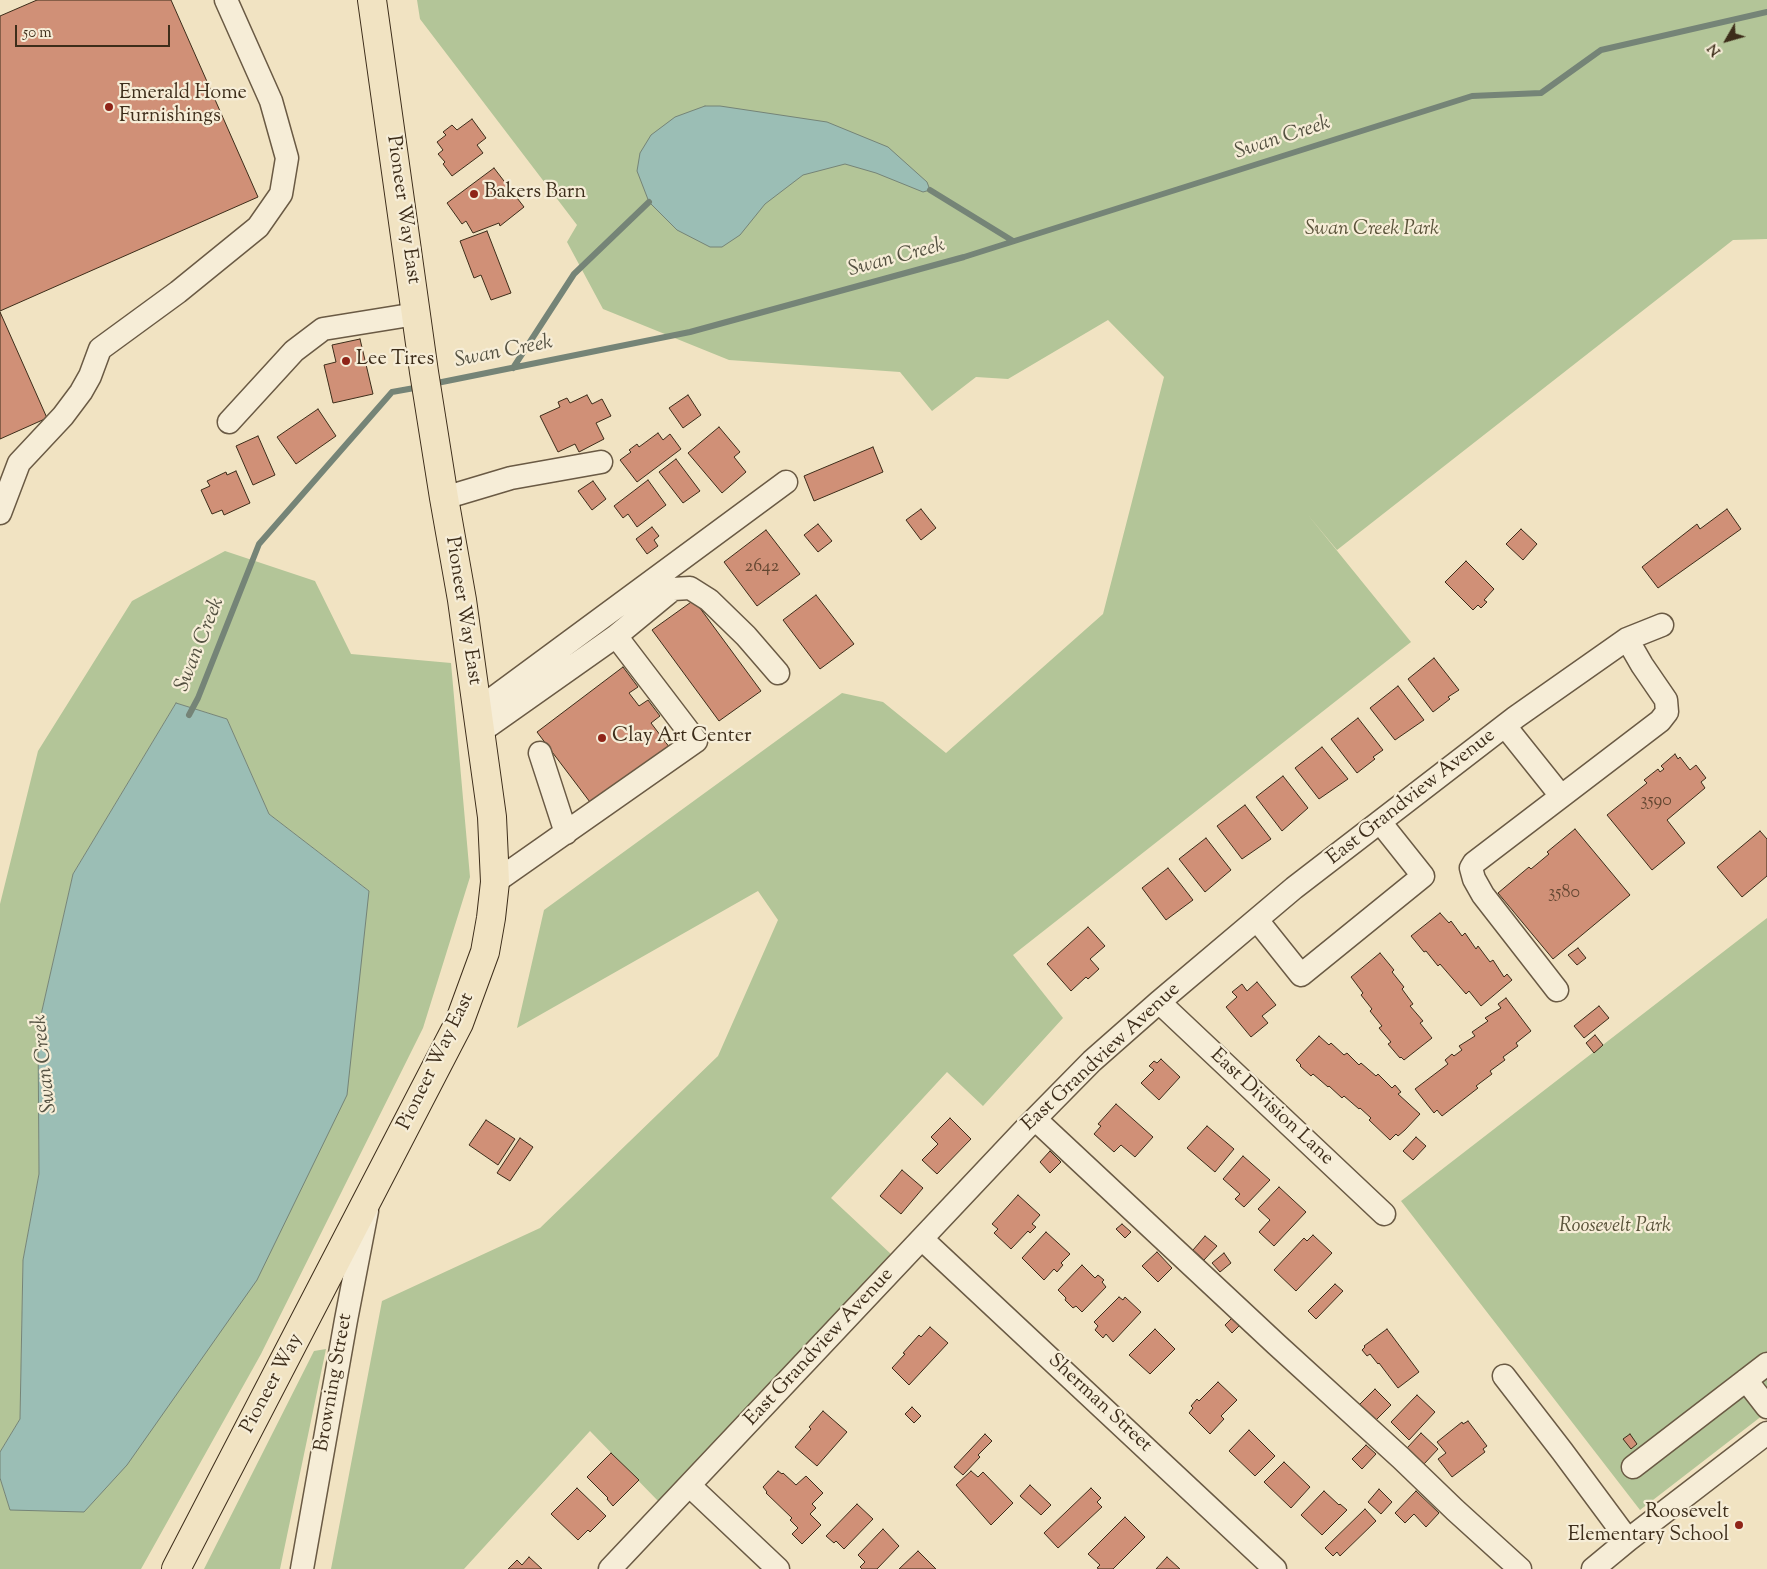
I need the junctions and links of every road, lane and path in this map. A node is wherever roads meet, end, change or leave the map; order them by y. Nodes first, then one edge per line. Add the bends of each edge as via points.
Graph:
1 (226, 0) edge
2 (372, 0) edge
3 (416, 314) junction
4 (229, 422) dead end
5 (601, 462) dead end
6 (786, 482) dead end
7 (444, 498) junction
8 (0, 513) edge
9 (1662, 625) dead end
10 (616, 636) junction
11 (1627, 639) junction
12 (778, 673) dead end
13 (478, 721) junction
14 (1505, 726) junction
15 (540, 753) dead end
16 (1561, 796) junction
17 (1380, 822) junction
18 (566, 833) junction
19 (496, 882) junction
20 (1257, 920) junction
21 (1557, 990) dead end
22 (1158, 1002) junction
23 (1035, 1119) junction
24 (370, 1198) junction
25 (1384, 1214) dead end
26 (922, 1239) junction
27 (1767, 1364) edge
28 (1504, 1376) dead end
29 (1746, 1380) junction
30 (1767, 1407) edge
31 (1767, 1433) edge
32 (1633, 1467) dead end
33 (690, 1486) junction
34 (1628, 1540) junction
35 (176, 1569) edge
36 (302, 1569) edge
37 (610, 1569) edge
38 (778, 1569) edge
39 (1275, 1569) edge
40 (1520, 1569) edge
41 (1593, 1569) edge

1 - 8 street via 271,101 287,158 281,194 258,226 178,292 100,349 81,392 19,464
2 - 3 main road, Pioneer Way East
3 - 4 street via 323,329 294,351
3 - 7 main road, Pioneer Way East
5 - 7 street via 511,478
6 - 13 street
7 - 13 main road, Pioneer Way East
9 - 11 street, East Grandview Avenue
10 - 12 street via 673,589 690,588 709,600
10 - 13 street
10 - 18 street via 696,741
11 - 14 street, East Grandview Avenue
11 - 16 street via 1666,700 1667,712 1660,721
13 - 19 main road, Pioneer Way East via 492,817
14 - 16 street
14 - 17 street, East Grandview Avenue
15 - 18 street
16 - 21 street via 1471,868 1483,895
17 - 20 street, East Grandview Avenue
17 - 20 street via 1424,876 1301,976
18 - 19 street
19 - 24 main road, Pioneer Way East via 485,952 460,1023
20 - 22 street, East Grandview Avenue
22 - 23 street, East Grandview Avenue via 1092,1061
22 - 25 street, East Division Lane
23 - 26 street, East Grandview Avenue
23 - 40 street
24 - 35 main road, Pioneer Way
24 - 36 street, Browning Street
26 - 33 street, East Grandview Avenue
26 - 39 street, Sherman Street
27 - 29 street
28 - 34 street
29 - 30 street
29 - 32 street
31 - 34 street
33 - 37 street, East Grandview Avenue
33 - 38 street
34 - 41 street

